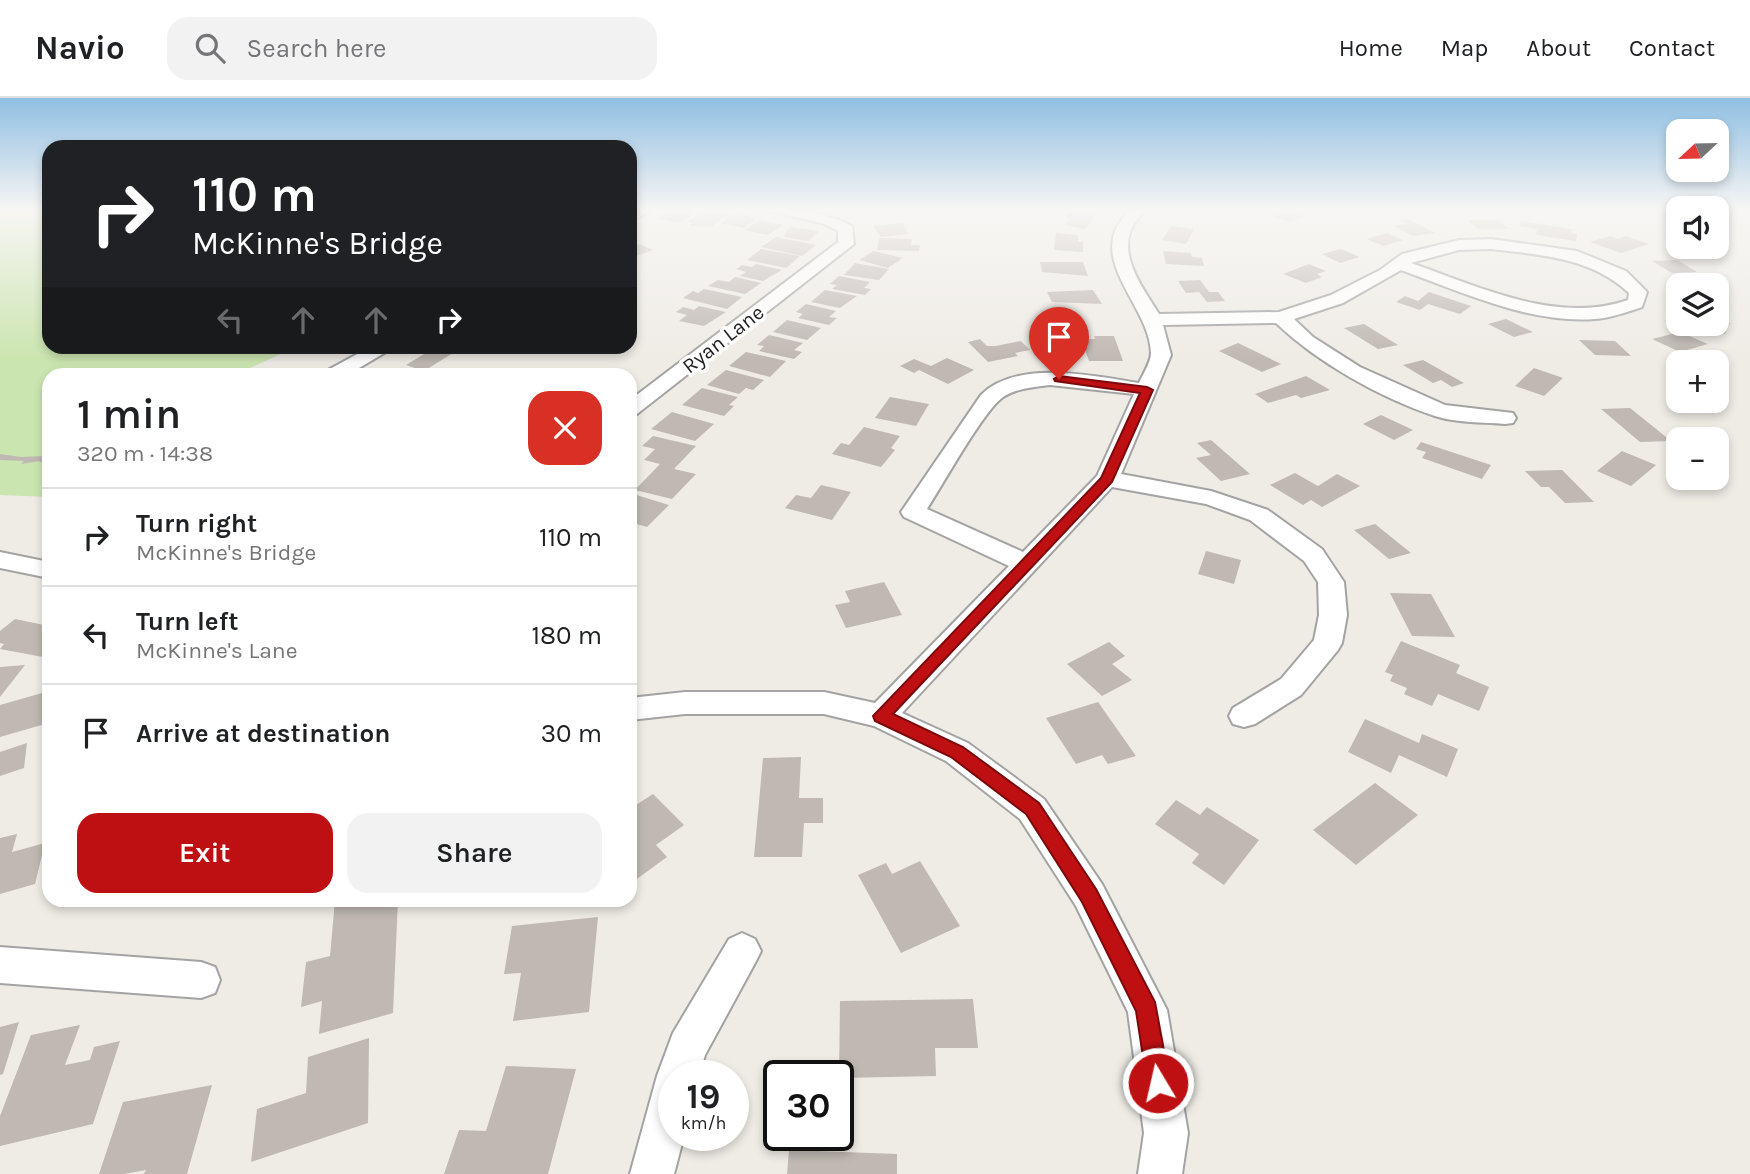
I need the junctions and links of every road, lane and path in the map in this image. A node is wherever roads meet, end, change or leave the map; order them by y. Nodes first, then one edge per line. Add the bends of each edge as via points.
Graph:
1 (826, 259) edge
2 (1123, 259) edge
3 (1405, 259) edge
4 (1586, 259) edge
5 (1399, 264) junction
6 (1281, 317) junction
7 (1153, 320) junction
8 (372, 354) edge
9 (346, 368) edge
10 (1147, 390) junction
11 (637, 405) edge
12 (1505, 418) dead end
13 (1107, 479) junction
14 (1025, 563) junction
15 (5, 565) edge
16 (42, 569) edge
17 (637, 708) edge
18 (881, 716) junction
19 (1244, 716) dead end
20 (742, 951) dead end
21 (0, 965) edge
22 (201, 980) dead end
23 (683, 1060) edge
24 (658, 1151) edge
25 (652, 1174) edge
26 (1160, 1174) edge

1 - 11 street, Ryan Lane
2 - 7 street
3 - 5 street
4 - 5 street via 1620,275 1639,292 1636,303 1592,315 1571,312 1510,301
5 - 6 street via 1337,299
6 - 7 street
6 - 12 street via 1306,341 1374,381 1441,411
7 - 10 street via 1161,355
8 - 9 street
10 - 13 street
10 - 14 street via 1059,379 1026,381 993,394 914,512
13 - 14 street
13 - 19 street via 1211,498 1259,515 1313,555 1331,582 1333,615 1328,643 1291,687
14 - 18 street
15 - 16 street
17 - 18 street via 685,703 824,703
18 - 26 street via 957,752 1032,809 1089,895 1147,1010 1166,1133
20 - 23 street
21 - 22 street
24 - 25 street

